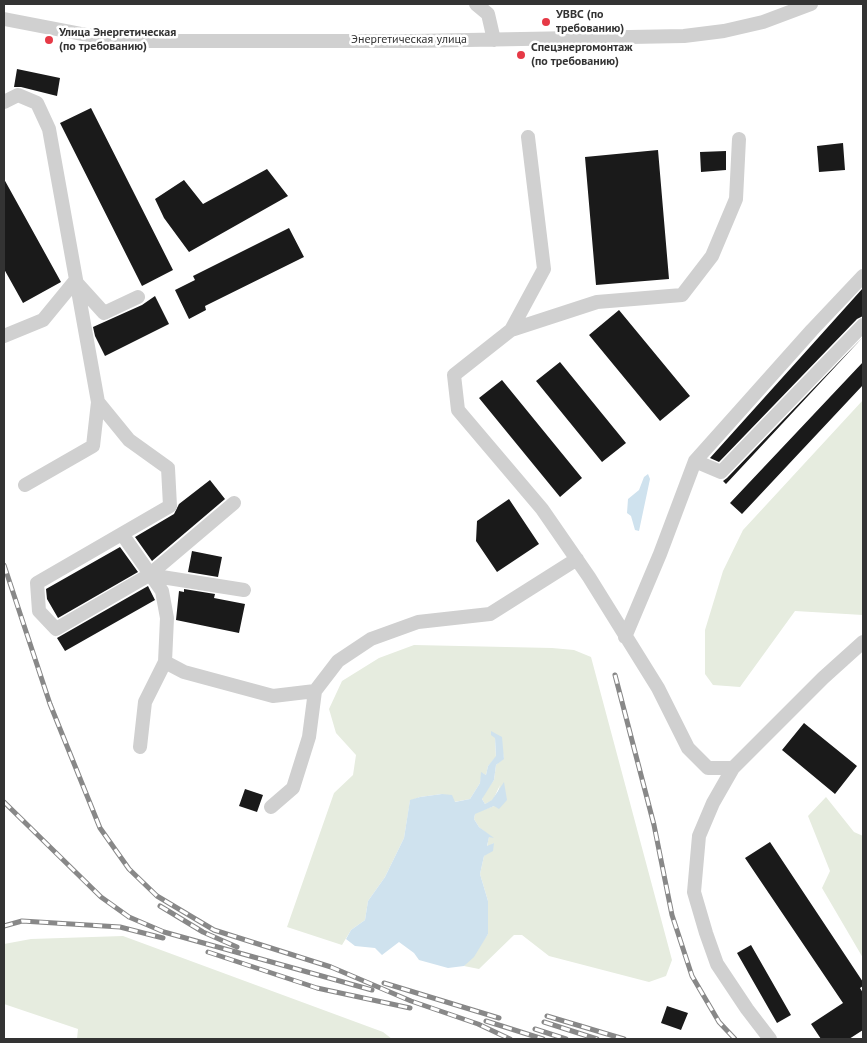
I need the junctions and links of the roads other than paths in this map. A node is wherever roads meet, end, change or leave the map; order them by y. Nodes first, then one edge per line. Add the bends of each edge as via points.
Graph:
1 (476, 4) edge
2 (811, 4) edge
3 (4, 19) edge
4 (494, 40) junction
5 (4, 102) edge
6 (528, 137) dead end
7 (739, 139) dead end
8 (863, 276) edge
9 (75, 281) junction
10 (138, 297) dead end
11 (863, 325) edge
12 (511, 330) junction
13 (4, 336) edge
14 (98, 402) junction
15 (695, 461) junction
16 (25, 485) dead end
17 (234, 503) dead end
18 (122, 534) junction
19 (577, 559) junction
20 (149, 575) junction
21 (244, 590) dead end
22 (625, 637) junction
23 (863, 642) edge
24 (165, 662) junction
25 (315, 691) junction
26 (140, 747) dead end
27 (732, 768) junction
28 (271, 807) dead end
29 (770, 1039) edge

1 - 4 street via 488,14
2 - 4 street, Энергетическая улица via 763,22 684,36
3 - 4 street, Энергетическая улица via 87,35 150,41
5 - 9 street via 18,95 37,103 49,129
6 - 12 street via 544,269
7 - 12 street via 736,199 712,256 682,295 597,302
8 - 15 street
9 - 10 street via 104,313
9 - 13 street via 43,320
9 - 14 street
11 - 15 street via 721,472
12 - 19 street via 454,375 458,410 542,509
14 - 16 street via 93,446
14 - 18 street via 129,440 168,468 170,506
15 - 22 street
17 - 20 street
18 - 20 street
18 - 20 street via 37,583 39,611 56,629
19 - 22 street
19 - 25 street via 490,614 418,622 371,639 338,661
20 - 21 street
20 - 24 street via 162,591 167,618
22 - 27 street via 658,688 688,748 708,768
23 - 27 street
24 - 25 street via 184,672 272,696
24 - 26 street via 145,702
25 - 28 street via 309,737 293,788
27 - 29 street via 699,836 694,892 718,964 746,1009

